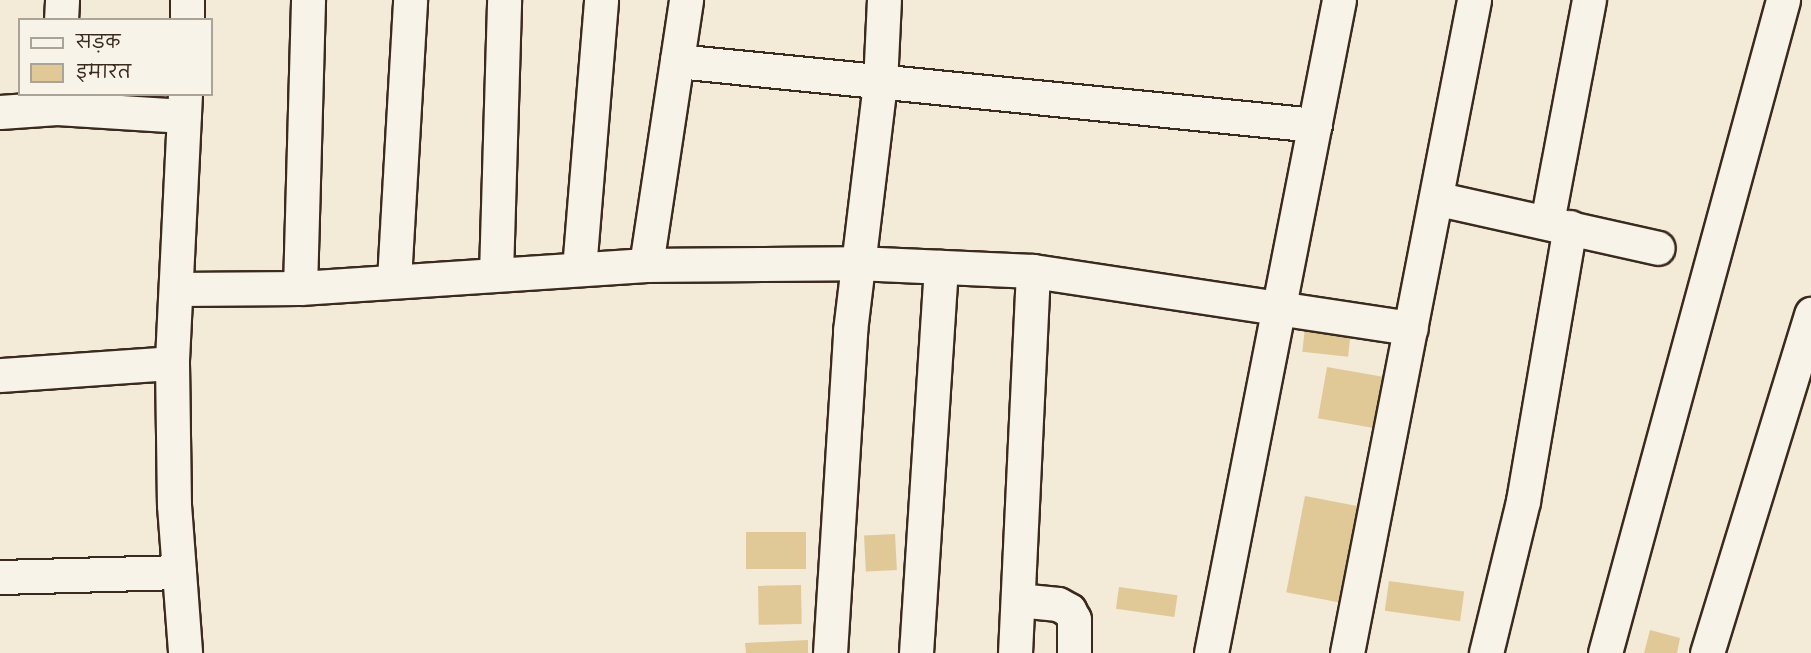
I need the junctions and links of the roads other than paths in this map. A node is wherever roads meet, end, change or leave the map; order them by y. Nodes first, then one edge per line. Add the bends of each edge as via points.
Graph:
1 (62, 0) edge
2 (187, 0) edge
3 (308, 0) edge
4 (410, 0) edge
5 (504, 0) edge
6 (601, 0) edge
7 (686, 0) edge
8 (884, 0) edge
9 (1339, 0) edge
10 (1474, 0) edge
11 (1589, 0) edge
12 (1784, 0) edge
13 (61, 18) edge
14 (187, 18) edge
15 (677, 61) junction
16 (880, 84) junction
17 (57, 101) edge
18 (185, 105) edge
19 (0, 112) edge
20 (1316, 125) junction
21 (1439, 199) junction
22 (1559, 224) junction
23 (1658, 248) dead end
24 (856, 263) junction
25 (646, 265) junction
26 (941, 267) junction
27 (579, 269) junction
28 (1033, 271) junction
29 (496, 274) junction
30 (394, 280) junction
31 (300, 288) junction
32 (177, 289) junction
33 (1276, 310) junction
34 (1811, 314) edge
35 (1411, 327) junction
36 (172, 363) junction
37 (0, 375) edge
38 (178, 572) junction
39 (0, 577) edge
40 (1018, 600) junction
41 (185, 653) edge
42 (830, 653) edge
43 (916, 653) edge
44 (1015, 653) edge
45 (1074, 653) edge
46 (1211, 653) edge
47 (1347, 653) edge
48 (1486, 653) edge
49 (1605, 653) edge
50 (1707, 653) edge

1 - 13 street
2 - 14 street
3 - 31 street
4 - 30 street
5 - 29 street
6 - 27 street
7 - 15 street
8 - 16 street
9 - 20 street
10 - 21 street
11 - 22 street
12 - 49 street
15 - 16 street
15 - 25 street
16 - 20 street
16 - 24 street
17 - 18 street
17 - 19 street
18 - 32 street
20 - 33 street
21 - 22 street
21 - 35 street
22 - 23 street
22 - 48 street via 1523,501
24 - 25 street
24 - 26 street
24 - 42 street
25 - 27 street
26 - 28 street
26 - 43 street
27 - 29 street
28 - 33 street
28 - 40 street
29 - 30 street
30 - 31 street
31 - 32 street
32 - 36 street
33 - 35 street
33 - 46 street
34 - 50 street
35 - 47 street
36 - 37 street
36 - 38 street
38 - 39 street
38 - 41 street
40 - 44 street
40 - 45 street via 1058,604 1069,610 1074,620

